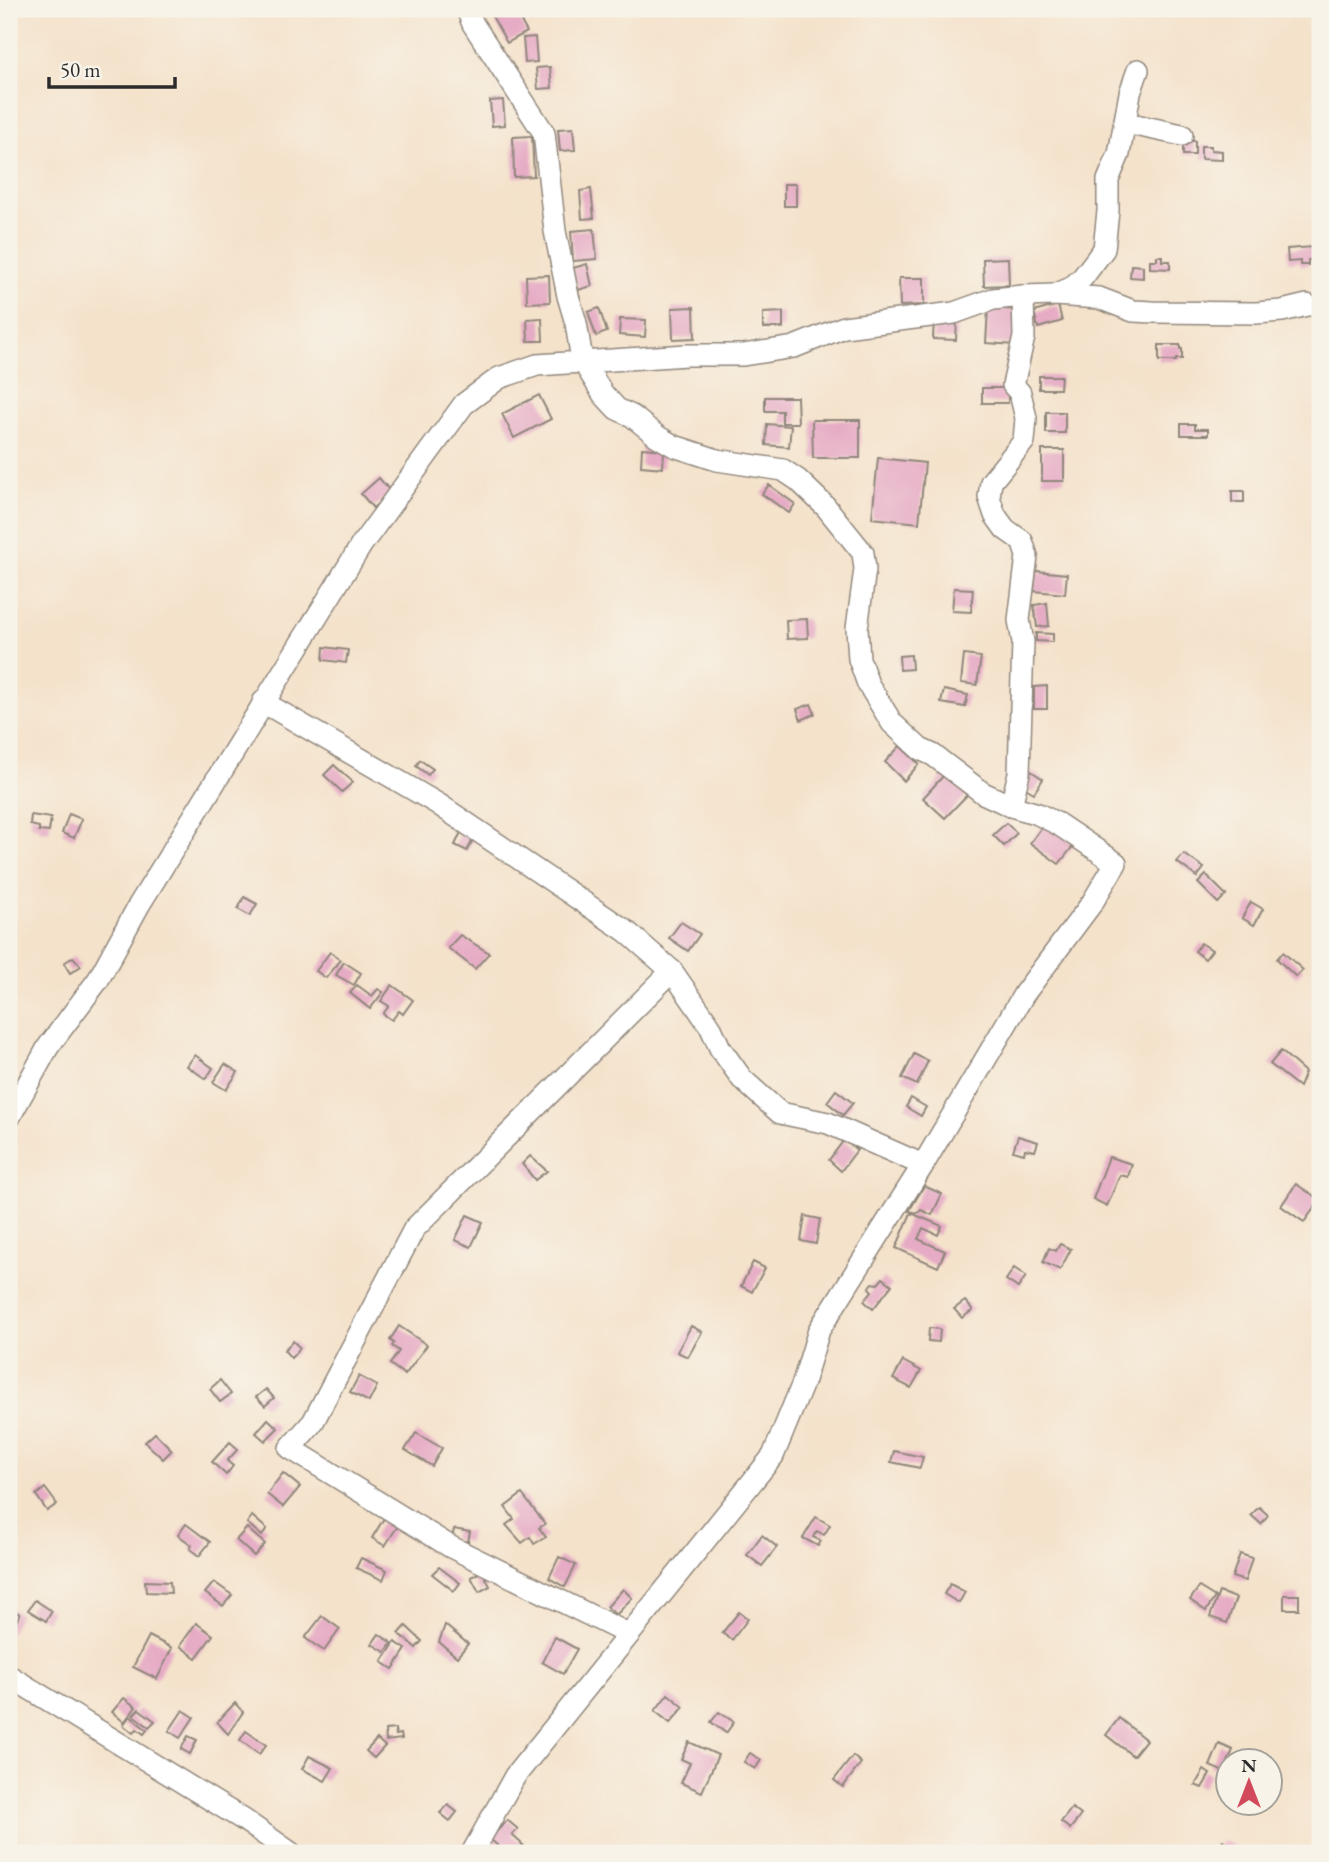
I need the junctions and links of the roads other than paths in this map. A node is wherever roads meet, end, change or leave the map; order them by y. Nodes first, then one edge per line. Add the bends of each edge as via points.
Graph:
1 (467, 9) edge
2 (1138, 70) dead end
3 (1126, 123) junction
4 (1182, 135) dead end
5 (1055, 295) junction
6 (1023, 296) junction
7 (1307, 305) dead end
8 (582, 360) junction
9 (264, 702) junction
10 (1011, 806) junction
11 (673, 971) junction
12 (9, 1118) edge
13 (923, 1165) junction
14 (628, 1634) junction
15 (9, 1676) edge
16 (291, 1853) edge
17 (472, 1853) edge

1 - 8 street via 544,133 555,231
2 - 3 street via 1129,93
3 - 4 street
3 - 5 street via 1108,180 1104,249 1071,288
5 - 6 street
5 - 7 street via 1099,298 1133,311 1153,312 1256,313
6 - 8 street via 993,299 954,313 844,327 794,347 743,355
6 - 10 street via 1024,337 1013,385 1020,393 1026,418 1024,442 991,482 989,497 995,515 1022,541 1027,556 1019,606 1023,642 1019,773
8 - 9 street via 537,365 499,378 464,404 362,544
8 - 10 street via 609,402 657,436 717,460 783,470 825,507 863,553 859,659 892,723 920,749 983,793
9 - 11 street via 438,804 626,930
9 - 12 street via 98,980 48,1047
10 - 13 street via 1058,824 1116,863 1092,903 1024,993
11 - 13 street via 742,1079 780,1113 828,1124
11 - 14 street via 414,1229 313,1422 290,1448 451,1547
13 - 14 street via 820,1330 773,1455
14 - 17 street via 515,1776
15 - 16 street

